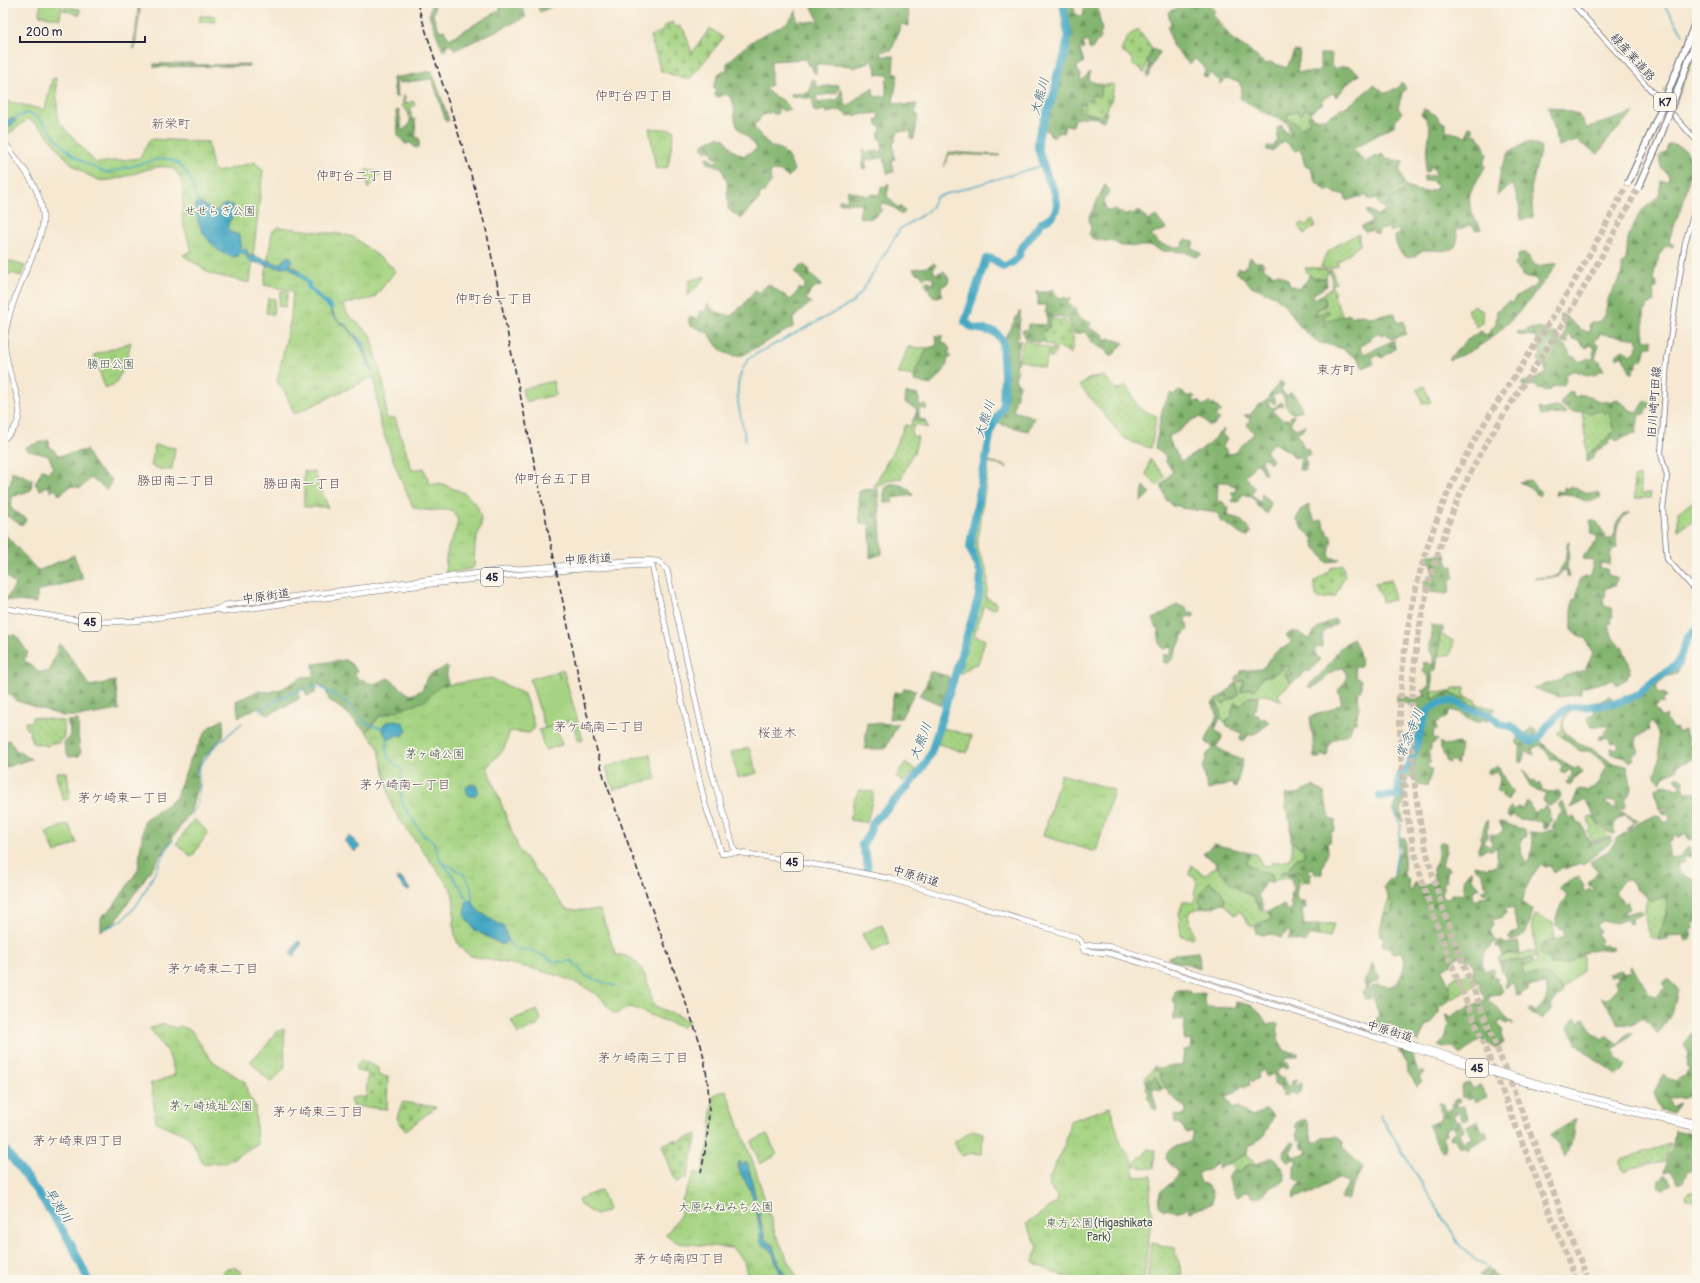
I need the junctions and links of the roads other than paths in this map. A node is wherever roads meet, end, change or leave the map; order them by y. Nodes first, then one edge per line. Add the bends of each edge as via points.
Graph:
1 (1572, 3) edge
2 (1697, 18) edge
3 (1697, 38) edge
4 (1697, 140) edge
5 (3, 141) edge
6 (1628, 183) tunnel mouth
7 (1638, 188) tunnel mouth
8 (1697, 202) edge
9 (3, 439) edge
10 (1697, 592) edge
11 (3, 608) edge
12 (218, 610) junction
13 (735, 852) junction
14 (1082, 946) junction
15 (1697, 1123) edge
16 (1697, 1128) edge

1 - 4 main road, 緑産業道路
2 - 6 highway, K7, bridge via 1674,80
3 - 7 highway, K7, bridge via 1656,148
5 - 9 main road via 36,190 43,219 39,238 5,336 8,365 20,411 15,427
8 - 10 main road, 旧川崎町田線 via 1685,243 1671,329 1661,454 1667,476 1663,509 1667,559
11 - 12 main road, 中原街道 / 45 via 98,622 135,621
12 - 13 main road, 中原街道 / 45 via 225,612 501,576 652,565 705,804 722,854
12 - 13 main road, 中原街道 / 45 via 225,605 503,570 639,560 660,561 667,570 711,770
13 - 14 main road, 中原街道 / 45 via 891,879 1079,938
14 - 15 main road, 中原街道 / 45 via 1112,947 1502,1072
14 - 16 main road, 中原街道 / 45 via 1084,952 1108,953 1142,962 1584,1101

